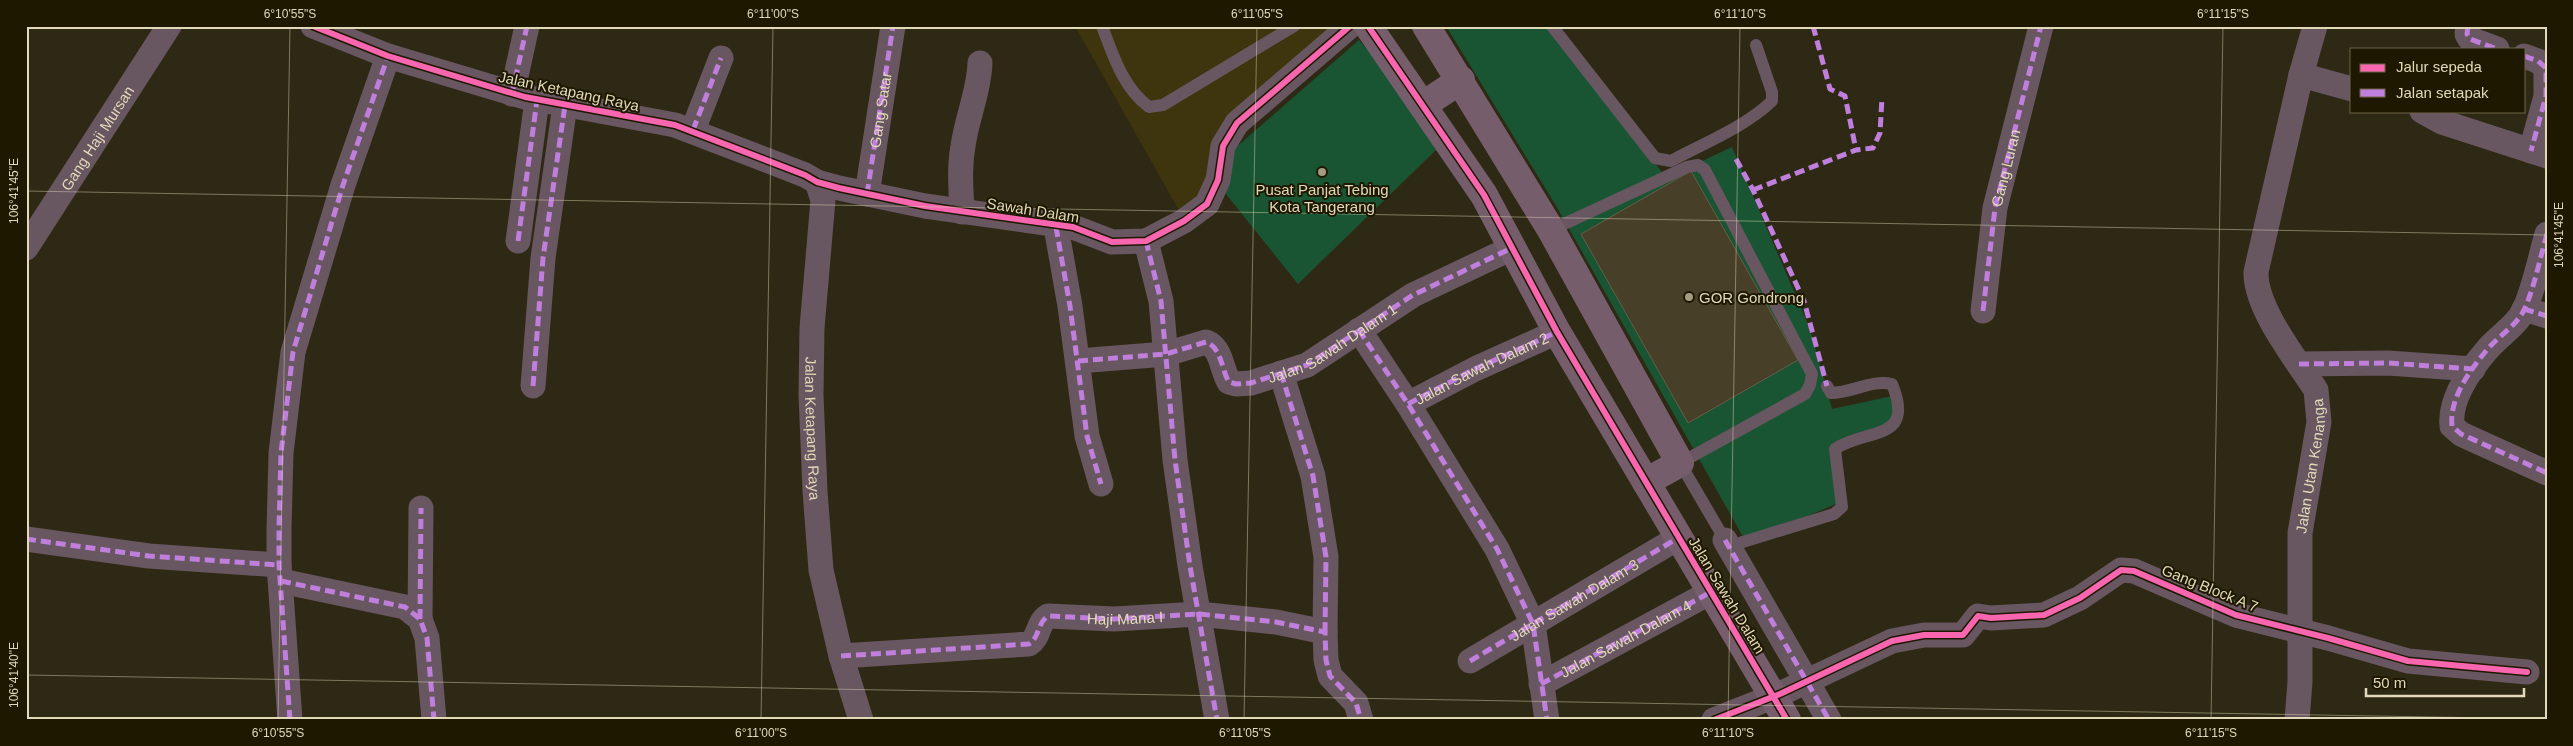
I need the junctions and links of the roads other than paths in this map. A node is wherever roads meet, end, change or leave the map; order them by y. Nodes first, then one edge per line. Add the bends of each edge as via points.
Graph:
1 (169, 26) edge
2 (313, 26) edge
3 (527, 26) edge
4 (894, 26) edge
5 (1102, 26) edge
6 (1294, 26) edge
7 (1350, 26) edge
8 (1368, 26) edge
9 (1426, 26) edge
10 (1552, 26) edge
11 (2041, 26) edge
12 (2315, 26) edge
13 (2468, 26) edge
14 (1756, 45) dead end
15 (2494, 48) edge
16 (388, 56) junction
17 (2526, 57) edge
18 (721, 58) dead end
19 (980, 63) dead end
20 (2301, 75) junction
21 (1460, 80) junction
22 (2350, 88) edge
23 (512, 94) junction
24 (537, 100) junction
25 (565, 105) junction
26 (1423, 105) junction
27 (2424, 112) edge
28 (693, 130) junction
29 (2539, 154) edge
30 (818, 182) junction
31 (867, 194) junction
32 (962, 212) junction
33 (1056, 227) junction
34 (1551, 230) junction
35 (2547, 234) edge
36 (518, 241) dead end
37 (1146, 241) junction
38 (26, 248) edge
39 (1512, 248) junction
40 (1983, 311) dead end
41 (2536, 312) edge
42 (1359, 330) junction
43 (1557, 332) junction
44 (1166, 354) junction
45 (1078, 362) junction
46 (2299, 364) junction
47 (2473, 370) junction
48 (1281, 373) junction
49 (533, 386) dead end
50 (1827, 386) dead end
51 (1408, 404) junction
52 (1668, 470) junction
53 (2547, 473) edge
54 (1101, 484) dead end
55 (421, 508) dead end
56 (26, 538) edge
57 (1678, 538) junction
58 (1725, 540) junction
59 (280, 573) junction
60 (1711, 592) junction
61 (1199, 614) junction
62 (420, 619) junction
63 (1533, 624) junction
64 (1325, 632) junction
65 (2299, 632) junction
66 (841, 656) junction
67 (1470, 660) dead end
68 (2527, 672) dead end
69 (1541, 684) junction
70 (1789, 696) edge
71 (290, 720) edge
72 (434, 720) edge
73 (861, 720) edge
74 (1217, 720) edge
75 (1361, 720) edge
76 (1547, 720) edge
77 (1714, 720) edge
78 (1829, 720) edge
79 (2297, 720) edge

1 - 38 street, Gang Haji Mursan
2 - 16 street, Jalan Ketapang Raya
3 - 23 street
4 - 31 street, Gang Satar
5 - 6 lane via 1120,72 1137,98 1149,107 1163,105
7 - 37 street, Sawah Dalam via 1237,123 1223,146 1218,180 1207,204 1184,221
8 - 26 street
9 - 21 street
10 - 14 lane via 1655,158 1671,161 1763,110 1772,101
11 - 40 street, Gang Luran via 1995,208
12 - 20 street, Jalan Utan Kenanga
13 - 15 street via 2470,39
16 - 23 street, Jalan Ketapang Raya
16 - 59 street via 293,352 281,453
17 - 29 street via 2546,68
18 - 28 street
19 - 32 street via 979,85 972,104 960,168
20 - 22 street
20 - 46 street, Jalan Utan Kenanga via 2256,272 2256,283 2265,310
21 - 26 street
21 - 34 street
23 - 24 street, Jalan Ketapang Raya
24 - 25 street, Jalan Ketapang Raya
24 - 36 street
25 - 28 street, Jalan Ketapang Raya
25 - 49 street via 543,258
26 - 39 street via 1479,188
27 - 29 street via 2442,122
28 - 30 street, Jalan Ketapang Raya
30 - 31 street, Sawah Dalam
30 - 66 street, Jalan Ketapang Raya via 823,200 812,328 815,491 821,570
31 - 32 street, Sawah Dalam
32 - 33 street, Sawah Dalam
33 - 37 street, Sawah Dalam via 1073,227 1112,242
33 - 45 street
34 - 52 street
34 - 52 lane via 1687,167 1698,165 1705,170 1812,374 1806,394
35 - 41 street
37 - 44 street via 1161,301
39 - 42 street, Jalan Sawah Dalam 1 via 1413,294
39 - 43 street
41 - 47 street via 2486,350
42 - 48 street, Jalan Sawah Dalam 1 via 1307,365
42 - 51 street
43 - 51 street, Jalan Sawah Dalam 2
43 - 52 street
44 - 45 street
44 - 48 street, Jalan Sawah Dalam 1 via 1206,342 1218,354 1229,382 1251,383
44 - 61 street via 1175,460
45 - 54 street via 1087,436
46 - 47 street via 2388,363
46 - 65 street, Jalan Utan Kenanga via 2316,390 2318,422 2300,533
47 - 53 street via 2452,405 2452,426 2461,434
48 - 64 street via 1313,476 1326,557
50 - 58 lane via 1831,393 1840,393 1882,382 1892,384 1896,394 1894,425 1836,448 1842,507 1834,514 1744,543 1733,545
51 - 63 street via 1496,549
52 - 57 street, Jalan Sawah Dalam
52 - 58 lane
55 - 62 street
56 - 59 street
57 - 60 street, Jalan Sawah Dalam
57 - 63 street, Jalan Sawah Dalam 3
58 - 70 street
59 - 62 street via 405,607
59 - 71 street
60 - 69 street, Jalan Sawah Dalam 4
60 - 70 street, Jalan Sawah Dalam
61 - 64 street, Haji Mana I via 1276,622
61 - 66 street, Haji Mana I via 1114,619 1048,616 1041,620 1035,640 1029,644
61 - 74 street
62 - 72 street via 427,638
63 - 67 street, Jalan Sawah Dalam 3
63 - 69 street
64 - 75 street via 1330,676 1356,703
65 - 68 street, Gang Block A 7 via 2408,661
65 - 70 street, Gang Block A 7 via 2236,615 2134,571 2122,570 2080,598 2044,615 1978,616 1961,635 1924,635 1892,641
65 - 79 street, Jalan Utan Kenanga
66 - 73 street, Jalan Ketapang Raya
69 - 76 street
70 - 77 street
70 - 78 street

